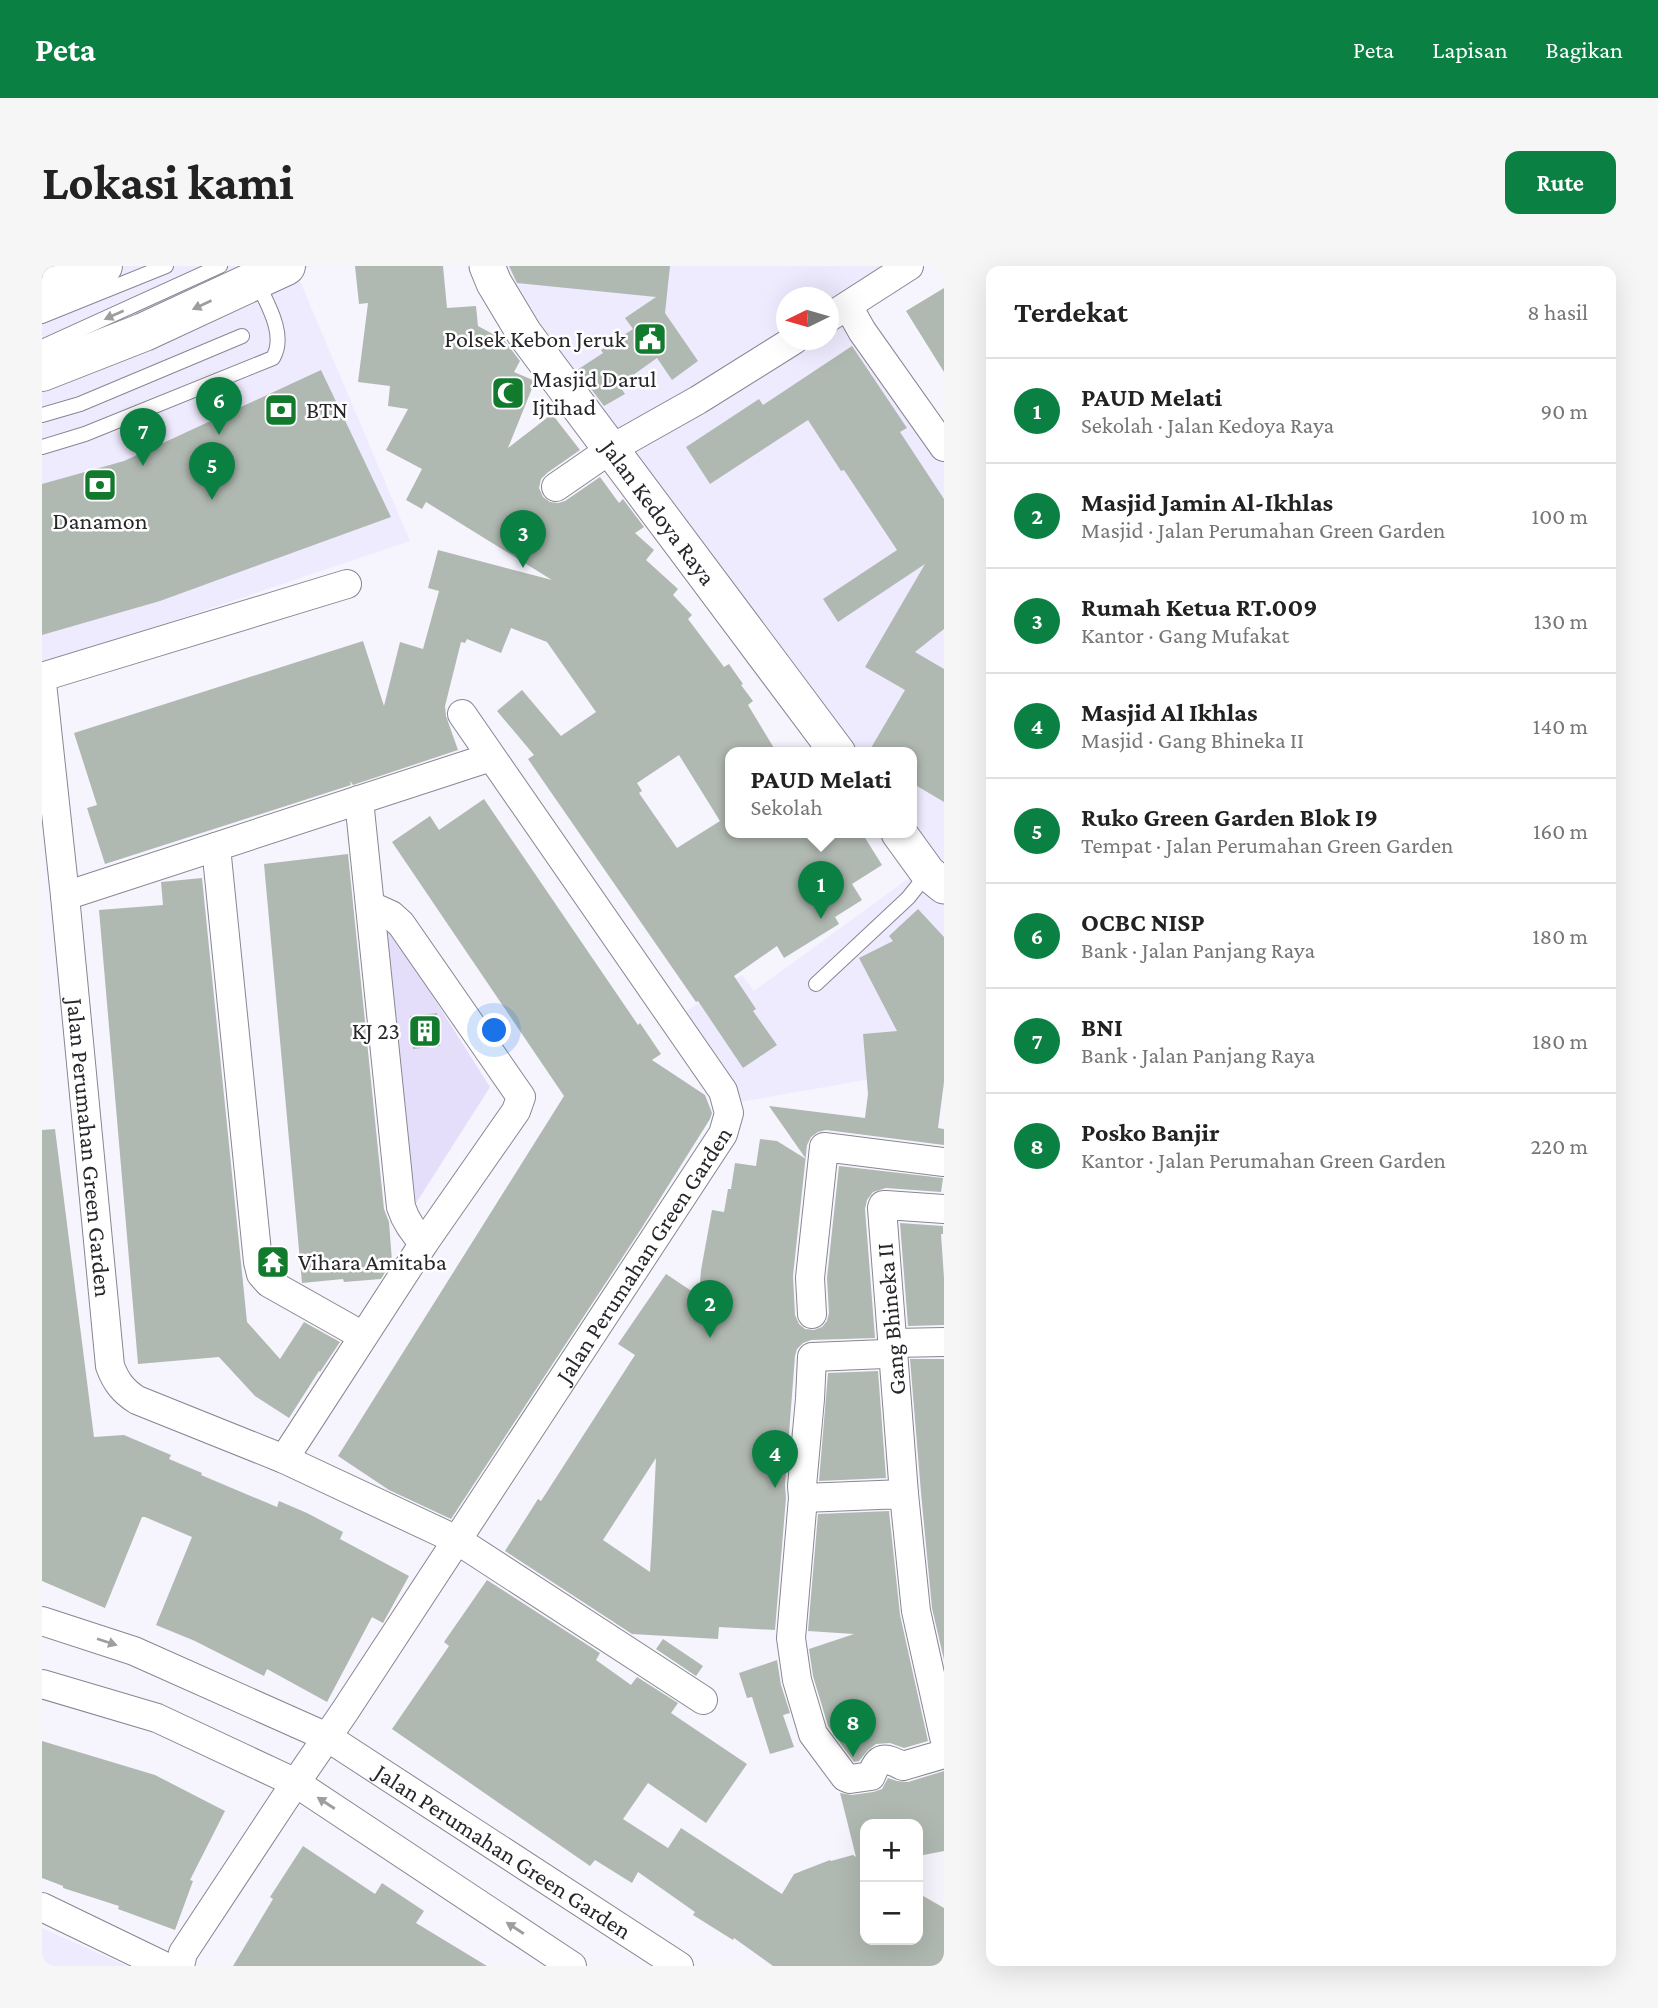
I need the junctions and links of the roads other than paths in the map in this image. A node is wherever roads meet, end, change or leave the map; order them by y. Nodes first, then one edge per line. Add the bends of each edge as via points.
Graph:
1 (103, 266) edge
2 (166, 266) edge
3 (220, 266) edge
4 (487, 266) edge
5 (909, 266) edge
6 (271, 273) edge
7 (42, 290) edge
8 (839, 311) edge
9 (839, 313) edge
10 (42, 316) edge
11 (242, 336) dead end
12 (42, 347) edge
13 (778, 350) edge
14 (42, 372) edge
15 (42, 415) edge
16 (42, 447) edge
17 (944, 447) edge
18 (611, 449) junction
19 (556, 486) dead end
20 (347, 584) dead end
21 (42, 677) edge
22 (42, 683) edge
23 (463, 714) dead end
24 (834, 747) edge
25 (491, 757) junction
26 (359, 800) junction
27 (903, 838) edge
28 (216, 847) junction
29 (936, 879) edge
30 (65, 896) junction
31 (371, 906) junction
32 (816, 984) dead end
33 (944, 1162) edge
34 (944, 1209) edge
35 (425, 1243) junction
36 (812, 1314) dead end
37 (363, 1336) junction
38 (944, 1342) edge
39 (894, 1343) junction
40 (284, 1459) junction
41 (904, 1494) junction
42 (803, 1498) junction
43 (457, 1540) junction
44 (42, 1621) edge
45 (42, 1685) edge
46 (703, 1699) dead end
47 (327, 1737) junction
48 (944, 1737) edge
49 (944, 1754) edge
50 (296, 1783) junction
51 (42, 1908) edge
52 (171, 1963) edge
53 (572, 1966) edge
54 (679, 1966) edge

1 - 7 main road
2 - 10 lane
3 -> 12 lane
4 - 18 street, Jalan Kedoya Raya via 524,333
5 - 8 street
6 -> 14 main road via 144,332
6 - 16 lane via 278,334 273,358
9 - 17 street via 862,331
11 - 15 lane via 80,404
13 - 18 street
18 - 19 street
18 - 24 street, Jalan Kedoya Raya
20 - 21 street
22 - 30 street, Jalan Perumahan Green Garden
23 - 25 street, Jalan Perumahan Green Garden
25 - 26 street
25 - 43 street, Jalan Perumahan Green Garden via 723,1091 729,1113 723,1134
26 - 28 street
26 - 31 street
27 - 29 street
28 - 30 street
28 - 37 street via 261,1273 269,1283
29 - 32 lane via 908,898
30 - 40 street, Jalan Perumahan Green Garden via 110,1366 115,1380 137,1400
31 - 35 street via 401,1208
31 - 35 street via 401,924 521,1097 516,1111
33 - 36 street via 824,1147 810,1278
34 - 39 street, Gang Bhineka II via 883,1205
35 - 37 street
37 - 40 street
38 - 39 street
39 - 41 street, Gang Bhineka II
39 - 42 street via 885,1354 810,1359
40 - 43 street, Jalan Perumahan Green Garden
41 - 42 street
41 - 48 street, Gang Bhineka II via 916,1611
42 - 49 street via 792,1638 797,1680 813,1734 850,1779 871,1776 877,1762 889,1760 902,1766
43 - 46 street, Jalan Perumahan Green Garden
43 - 47 street, Jalan Perumahan Green Garden
44 -> 47 street, Jalan Perumahan Green Garden via 134,1651
45 - 50 street via 157,1718
47 - 50 street, Jalan Perumahan Green Garden
47 - 54 street, Jalan Perumahan Green Garden
50 - 52 street, Jalan Perumahan Green Garden
53 -> 50 street
51 - 52 street, Jalan Perumahan Green Garden

